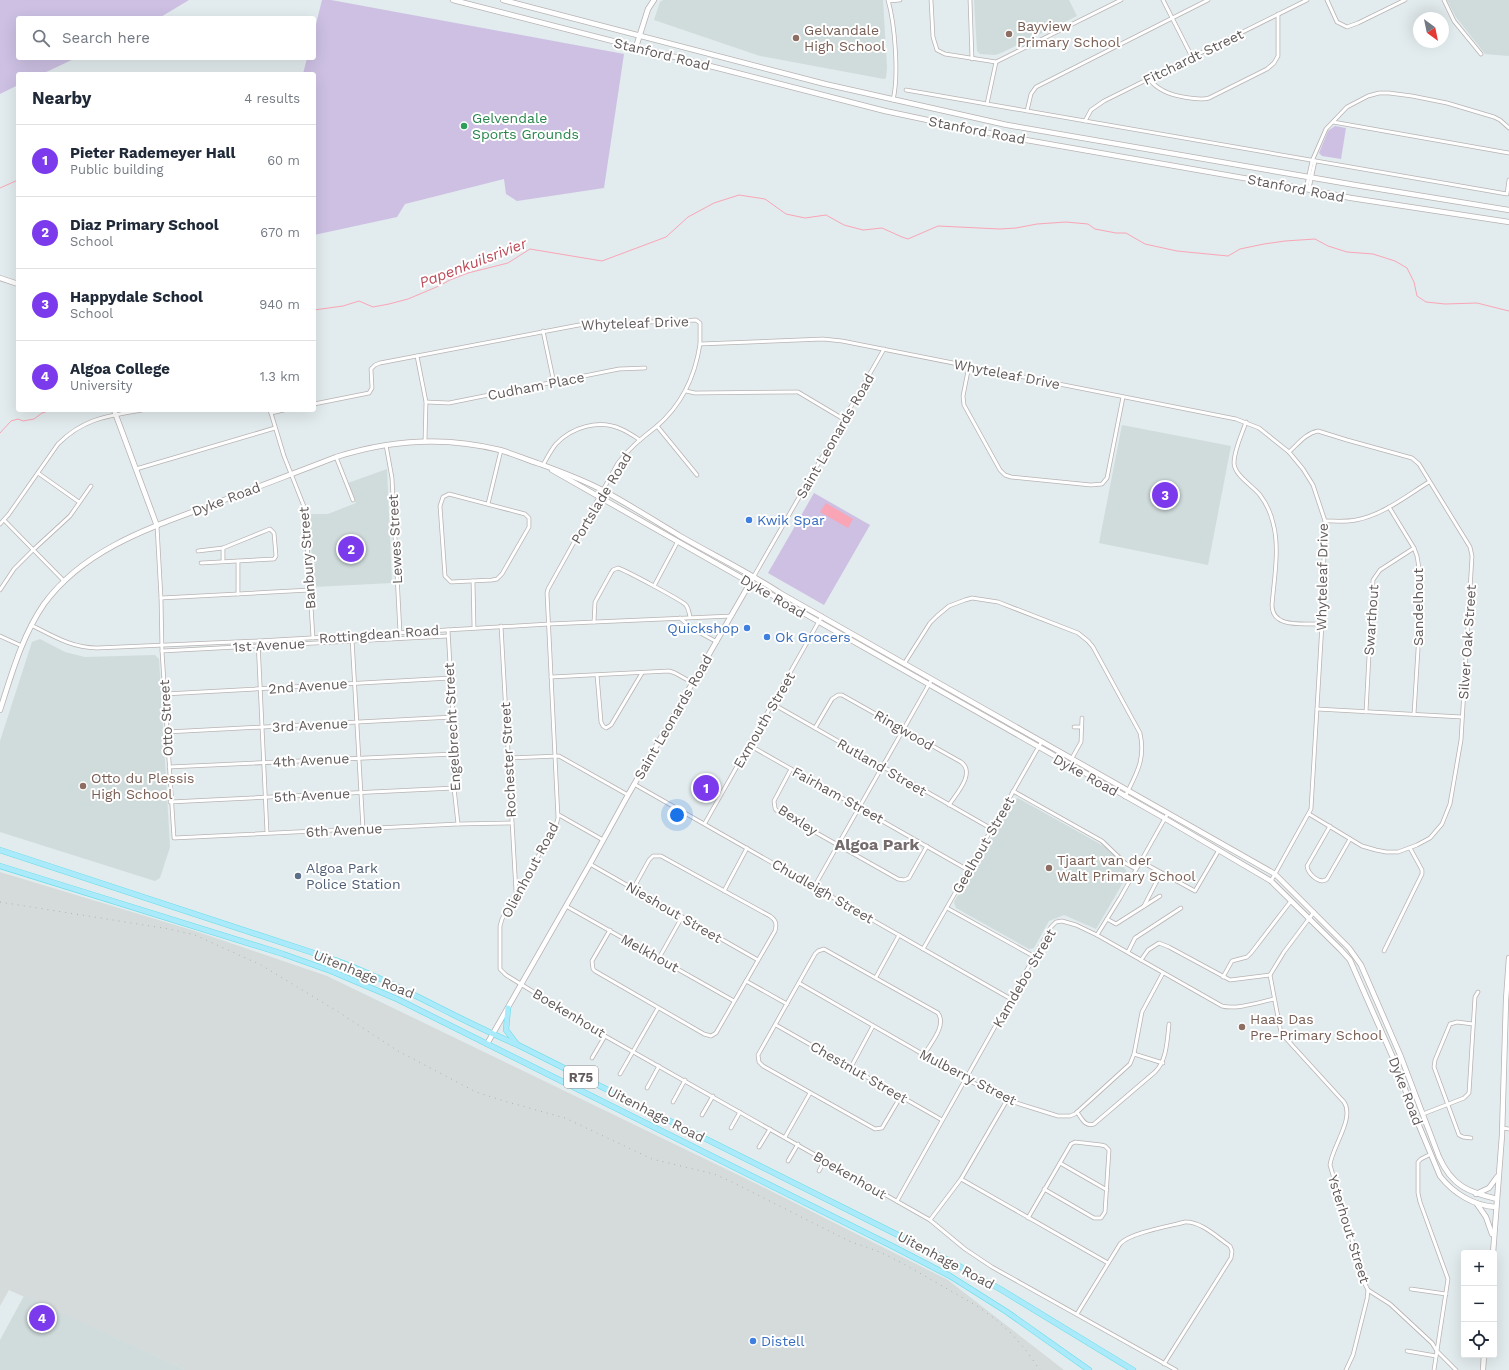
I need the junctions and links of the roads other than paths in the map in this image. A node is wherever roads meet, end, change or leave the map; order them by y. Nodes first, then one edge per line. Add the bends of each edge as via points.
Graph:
1 (453, 0) edge
2 (502, 0) edge
3 (654, 0) edge
4 (900, 0) edge
5 (931, 0) edge
6 (970, 0) edge
7 (1120, 0) edge
8 (1163, 0) edge
9 (1208, 0) edge
10 (1307, 0) edge
11 (1327, 0) edge
12 (1405, 0) edge
13 (1444, 0) edge
14 (888, 1) edge
15 (1278, 14) junction
16 (1172, 18) junction
17 (639, 36) junction
18 (636, 47) junction
19 (1481, 54) dead end
20 (1192, 57) junction
21 (972, 58) junction
22 (996, 62) junction
23 (1149, 79) junction
24 (906, 90) dead end
25 (893, 100) junction
26 (987, 104) junction
27 (1026, 111) junction
28 (1084, 121) junction
29 (1333, 122) junction
30 (1509, 128) edge
31 (1509, 153) edge
32 (1314, 161) junction
33 (1311, 178) junction
34 (1509, 180) edge
35 (1308, 189) junction
36 (1509, 210) edge
37 (1509, 222) edge
38 (0, 278) edge
39 (16, 283) edge
40 (543, 332) junction
41 (700, 344) junction
42 (884, 349) junction
43 (417, 356) junction
44 (969, 366) junction
45 (645, 368) dead end
46 (554, 383) junction
47 (686, 391) junction
48 (1123, 397) junction
49 (426, 402) junction
50 (316, 404) edge
51 (115, 412) edge
52 (271, 412) edge
53 (845, 420) junction
54 (1246, 422) junction
55 (657, 426) junction
56 (275, 428) junction
57 (640, 440) junction
58 (425, 441) junction
59 (386, 445) junction
60 (501, 450) junction
61 (1289, 452) junction
62 (336, 457) junction
63 (543, 465) junction
64 (136, 469) junction
65 (38, 473) junction
66 (292, 474) junction
67 (697, 475) dead end
68 (1429, 482) junction
69 (91, 486) dead end
70 (603, 491) junction
71 (599, 498) junction
72 (353, 500) dead end
73 (79, 502) junction
74 (488, 504) junction
75 (1390, 507) junction
76 (4, 520) junction
77 (1325, 521) junction
78 (0, 524) edge
79 (156, 526) junction
80 (681, 536) junction
81 (677, 543) junction
82 (223, 548) junction
83 (1414, 548) junction
84 (33, 550) junction
85 (198, 551) dead end
86 (238, 560) junction
87 (223, 561) junction
88 (201, 563) dead end
89 (754, 576) junction
90 (64, 581) junction
91 (473, 581) junction
92 (750, 583) junction
93 (654, 586) junction
94 (0, 590) edge
95 (310, 590) junction
96 (238, 594) junction
97 (161, 598) junction
98 (732, 616) junction
99 (822, 616) junction
100 (690, 617) junction
101 (680, 618) junction
102 (594, 622) junction
103 (819, 623) junction
104 (549, 624) junction
105 (1322, 624) junction
106 (31, 625) junction
107 (501, 626) junction
108 (474, 628) junction
109 (448, 630) junction
110 (400, 633) junction
111 (0, 636) edge
112 (352, 636) junction
113 (448, 636) junction
114 (313, 638) junction
115 (353, 640) junction
116 (258, 641) junction
117 (716, 642) junction
118 (162, 645) junction
119 (22, 646) junction
120 (258, 646) junction
121 (162, 651) junction
122 (905, 663) junction
123 (901, 670) junction
124 (642, 672) junction
125 (597, 675) junction
126 (551, 677) junction
127 (451, 678) junction
128 (932, 679) junction
129 (355, 683) junction
130 (693, 683) junction
131 (929, 686) junction
132 (260, 689) junction
133 (165, 694) junction
134 (773, 704) junction
135 (1317, 709) junction
136 (0, 710) edge
137 (1366, 712) junction
138 (1414, 714) junction
139 (453, 717) junction
140 (1462, 717) junction
141 (1082, 718) dead end
142 (357, 722) junction
143 (1074, 727) dead end
144 (1081, 727) junction
145 (263, 728) junction
146 (815, 728) junction
147 (904, 730) junction
148 (167, 732) junction
149 (1042, 741) junction
150 (749, 745) junction
151 (1037, 748) junction
152 (454, 754) junction
153 (556, 756) junction
154 (359, 758) junction
155 (508, 758) junction
156 (1072, 758) junction
157 (264, 762) junction
158 (169, 767) junction
159 (883, 767) junction
160 (791, 769) junction
161 (634, 784) junction
162 (454, 788) junction
163 (1128, 790) junction
164 (1014, 791) junction
165 (361, 792) junction
166 (628, 795) junction
167 (1125, 797) junction
168 (266, 798) junction
169 (170, 802) junction
170 (949, 805) junction
171 (859, 808) junction
172 (1168, 813) junction
173 (1309, 814) junction
174 (558, 815) junction
175 (1164, 818) junction
176 (512, 823) junction
177 (458, 824) junction
178 (705, 824) junction
179 (1330, 826) junction
180 (363, 829) junction
181 (992, 829) junction
182 (268, 834) junction
183 (175, 838) joint
184 (1350, 839) junction
185 (603, 840) junction
186 (838, 845) junction
187 (927, 846) junction
188 (748, 848) junction
189 (1410, 848) junction
190 (0, 850) edge
191 (1219, 850) junction
192 (1140, 861) junction
193 (590, 864) junction
194 (0, 866) edge
195 (1136, 869) junction
196 (968, 870) junction
197 (1161, 874) junction
198 (1275, 874) junction
199 (1271, 881) junction
200 (814, 886) junction
201 (633, 889) junction
202 (724, 891) junction
203 (516, 894) junction
204 (1160, 896) dead end
205 (1291, 901) junction
206 (566, 906) junction
207 (1143, 907) junction
208 (947, 908) junction
209 (1181, 908) dead end
210 (1314, 912) junction
211 (682, 917) junction
212 (1308, 917) junction
213 (1107, 919) junction
214 (610, 930) junction
215 (899, 935) junction
216 (1097, 935) junction
217 (923, 949) junction
218 (1384, 951) dead end
219 (1128, 952) junction
220 (1035, 957) junction
221 (659, 958) junction
222 (1509, 958) edge
223 (758, 960) junction
224 (1141, 960) junction
225 (1163, 973) junction
226 (1270, 975) junction
227 (876, 977) junction
228 (1223, 978) junction
229 (746, 981) junction
230 (799, 982) junction
231 (521, 984) junction
232 (1478, 992) dead end
233 (1011, 999) junction
234 (1274, 999) junction
235 (734, 1001) junction
236 (786, 1004) junction
237 (508, 1008) junction
238 (658, 1008) junction
239 (1169, 1024) dead end
240 (1473, 1024) junction
241 (776, 1025) junction
242 (873, 1026) junction
243 (493, 1034) junction
244 (605, 1036) junction
245 (487, 1044) junction
246 (518, 1045) junction
247 (634, 1051) junction
248 (1134, 1054) junction
249 (924, 1055) junction
250 (592, 1058) dead end
251 (1163, 1063) junction
252 (660, 1066) junction
253 (851, 1067) junction
254 (620, 1074) dead end
255 (966, 1079) junction
256 (685, 1080) junction
257 (647, 1088) dead end
258 (810, 1093) junction
259 (714, 1096) junction
260 (901, 1096) junction
261 (1007, 1100) junction
262 (674, 1102) dead end
263 (1447, 1104) junction
264 (740, 1112) junction
265 (1077, 1112) junction
266 (1423, 1114) junction
267 (702, 1115) dead end
268 (942, 1120) junction
269 (731, 1128) dead end
270 (1502, 1128) junction
271 (770, 1129) junction
272 (1509, 1129) edge
273 (785, 1137) junction
274 (1471, 1138) dead end
275 (798, 1144) junction
276 (759, 1146) dead end
277 (1430, 1154) junction
278 (825, 1160) junction
279 (788, 1161) dead end
280 (1060, 1163) junction
281 (819, 1171) dead end
282 (1499, 1173) junction
283 (961, 1179) junction
284 (1044, 1189) junction
285 (1107, 1190) junction
286 (1476, 1194) junction
287 (1497, 1199) junction
288 (897, 1201) junction
289 (1476, 1203) junction
290 (1496, 1207) junction
291 (1028, 1218) junction
292 (930, 1220) junction
293 (1494, 1242) junction
294 (1493, 1250) edge
295 (1108, 1263) junction
296 (1411, 1289) dead end
297 (1368, 1290) junction
298 (1446, 1294) junction
299 (1077, 1314) junction
300 (1407, 1351) dead end
301 (1437, 1351) junction
302 (1436, 1356) junction
303 (1484, 1358) edge
304 (1164, 1364) junction
305 (1090, 1370) edge
306 (1133, 1370) edge
307 (1176, 1370) edge
308 (1346, 1370) edge
309 (1434, 1370) edge
310 (1456, 1370) edge
311 (1483, 1370) edge

1 - 18 street, Stanford Road
2 - 17 street, Stanford Road
3 - 17 street via 648,9
4 - 14 street
5 - 21 street via 935,48 940,53
6 - 21 street
7 - 22 street
8 - 16 street
9 - 16 street
10 - 15 street, Fitchardt Street
11 - 12 street via 1337,22 1347,27
13 - 19 street via 1454,21
14 - 25 street via 893,22 896,83
15 - 20 street, Fitchardt Street
15 - 23 street via 1277,59 1272,66 1260,73 1200,100 1164,92
16 - 20 street
16 - 27 street via 1036,87
17 - 18 street
17 - 25 street, Stanford Road
18 - 35 street, Stanford Road via 885,112 1003,136
20 - 23 street, Fitchardt Street
21 - 22 street
22 - 26 street
23 - 28 street, Fitchardt Street via 1092,108
24 - 26 street, Stanford Road
25 - 33 street, Stanford Road via 1007,125
26 - 27 street, Stanford Road
27 - 28 street, Stanford Road
28 - 32 street, Stanford Road
29 - 30 street via 1357,100 1389,93 1447,103 1475,111 1500,120
29 - 31 street
29 - 32 street via 1324,134
32 - 33 street
32 - 34 street, Stanford Road via 1507,194
33 - 35 street
33 - 36 street, Stanford Road
35 - 37 street, Stanford Road
38 - 39 street
40 - 41 street, Whyteleaf Drive via 587,324 696,320 700,324
40 - 43 street, Whyteleaf Drive
40 - 46 street
41 - 42 street, Whyteleaf Drive via 823,339
41 - 47 street, Portslade Road via 695,369
42 - 44 street, Whyteleaf Drive
42 - 53 street, Saint Leonards Road
43 - 49 street
43 - 50 street, Whyteleaf Drive via 375,365 371,371 372,388 369,392
44 - 48 street, Whyteleaf Drive
44 - 48 street via 963,396 965,408 1000,470 1011,477 1102,484 1107,478
45 - 46 street, Cudham Place via 619,369
46 - 49 street, Cudham Place via 449,403
47 - 53 street via 695,393 788,390 798,392
47 - 55 street, Portslade Road
48 - 54 street, Whyteleaf Drive
49 - 58 street
51 - 64 street
51 - 65 street via 72,432 58,444
52 - 56 street, Banbury Street
53 - 89 street, Saint Leonards Road
54 - 61 street, Whyteleaf Drive via 1259,428
54 - 105 street via 1234,464 1237,472 1260,495 1274,524 1276,546 1273,615 1285,622
55 - 57 street, Portslade Road
55 - 67 street
56 - 64 street
56 - 66 street, Banbury Street
57 - 63 street via 617,427 587,426 561,440
57 - 70 street, Portslade Road via 623,456
58 - 59 street, Dyke Road
58 - 60 street, Dyke Road via 470,444
59 - 62 street, Dyke Road
59 - 110 street, Lewes Street via 392,478
60 - 63 street, Dyke Road
60 - 74 street
61 - 68 street, Silver Oak Street via 1309,434 1321,431 1412,458 1419,464
61 - 77 street, Whyteleaf Drive via 1313,485
62 - 66 street, Dyke Road
62 - 72 street
63 - 70 street, Dyke Road
63 - 71 street, Dyke Road
64 - 79 street
65 - 73 street
65 - 76 street
66 - 79 street, Dyke Road
66 - 95 street, Banbury Street via 306,514
68 - 75 street
68 - 140 street, Silver Oak Street via 1472,553
69 - 73 street
70 - 71 street, Portslade Road
70 - 80 street, Dyke Road
71 - 81 street, Dyke Road
71 - 104 street, Portslade Road via 548,589
73 - 84 street via 67,519
74 - 91 street via 525,514 530,525 500,577
74 - 91 street via 449,494 440,502 445,576 451,582
75 - 77 street via 1357,520
75 - 83 street, Sandelhout
76 - 78 street
76 - 84 street
77 - 105 street, Whyteleaf Drive
79 - 90 street, Dyke Road via 101,552
79 - 97 street, Otto Street
80 - 81 street
80 - 89 street, Dyke Road
81 - 92 street, Dyke Road
81 - 93 street
82 - 85 street
82 - 86 street via 272,530 275,558
82 - 87 street
83 - 137 street, Swarthout via 1380,570 1373,580
83 - 138 street, Sandelhout via 1419,568 1421,601
84 - 90 street
84 - 94 street via 12,572
86 - 87 street
86 - 96 street
87 - 88 street
89 - 92 street, Saint Leonards Road
89 - 99 street, Dyke Road
90 - 106 street, Dyke Road
91 - 108 street
92 - 98 street, Saint Leonards Road
92 - 103 street, Dyke Road
93 - 100 street via 686,605
93 - 102 street via 620,569 613,570 597,597
95 - 96 street
95 - 114 street, Banbury Street
96 - 97 street
97 - 118 street, Otto Street
98 - 100 street, Rottingdean Road
98 - 117 street, Saint Leonards Road
99 - 103 street, Exmouth Street
99 - 122 street, Dyke Road
100 - 101 street, Rottingdean Road
101 - 102 street, Rottingdean Road
101 - 117 street
102 - 104 street, Rottingdean Road
103 - 123 street, Dyke Road
103 - 134 street, Exmouth Street
104 - 107 street, Rottingdean Road
104 - 126 street, Olienhout Road
105 - 135 street, Whyteleaf Drive
106 - 118 street, Rottingdean Road via 81,647
106 - 119 street, Dyke Road
107 - 108 street, Rottingdean Road
107 - 155 street, Rochester Street
108 - 109 street, Rottingdean Road
109 - 110 street, Rottingdean Road
109 - 113 street, Engelbrecht Street
110 - 112 street, Rottingdean Road
111 - 119 street
112 - 114 street, Rottingdean Road
112 - 115 street
113 - 115 street, 1st Avenue
113 - 127 street, Engelbrecht Street
114 - 116 street, Rottingdean Road
115 - 120 street, 1st Avenue
115 - 129 street
116 - 118 street, Rottingdean Road
116 - 120 street
117 - 130 street, Saint Leonards Road
118 - 121 street, Otto Street
119 - 136 street, Dyke Road
120 - 121 street, 1st Avenue
120 - 132 street
121 - 133 street, Otto Street
122 - 123 street
122 - 128 street, Dyke Road
122 - 163 street via 936,616 949,606 965,600 984,599 998,602 1078,633 1093,647 1140,733 1141,761
123 - 131 street, Dyke Road
124 - 125 street
124 - 125 street via 611,725 606,728 601,722
124 - 130 street via 672,672
125 - 126 street
126 - 153 street, Olienhout Road
127 - 129 street, 2nd Avenue
127 - 139 street, Engelbrecht Street
128 - 131 street
128 - 149 street, Dyke Road
129 - 132 street, 2nd Avenue
129 - 142 street
130 - 161 street, Saint Leonards Road
131 - 147 street
131 - 151 street, Dyke Road
132 - 133 street, 2nd Avenue
132 - 145 street
133 - 148 street, Otto Street
134 - 146 street, Rutland Street
134 - 150 street, Exmouth Street
135 - 137 street
135 - 173 street, Whyteleaf Drive
137 - 138 street
138 - 140 street
139 - 142 street, 3rd Avenue
139 - 152 street, Engelbrecht Street
140 - 189 street, Silver Oak Street via 1460,748 1447,814 1442,824 1427,840
141 - 144 street
142 - 145 street, 3rd Avenue
142 - 154 street
143 - 144 street
144 - 156 street via 1081,742
145 - 148 street, 3rd Avenue
145 - 157 street
146 - 147 street, Ringwood via 832,699 838,695
146 - 159 street, Rutland Street
147 - 159 street
147 - 170 street, Ringwood via 965,766 966,777
148 - 158 street, Otto Street
149 - 151 street, Geelhout Street
149 - 156 street, Dyke Road
150 - 160 street, Fairham Street
150 - 178 street, Exmouth Street
151 - 164 street, Geelhout Street
151 - 167 street, Dyke Road
152 - 154 street, 4th Avenue
152 - 162 street, Engelbrecht Street
153 - 155 street
153 - 166 street
153 - 174 street, Olienhout Road
154 - 157 street, 4th Avenue
154 - 165 street
155 - 176 street, Rochester Street
156 - 163 street, Dyke Road
157 - 158 street, 4th Avenue
157 - 168 street
158 - 169 street, Otto Street
159 - 170 street, Rutland Street
159 - 171 street
160 - 171 street, Fairham Street
160 - 186 street, Bexley via 774,801 775,808
161 - 166 street, Saint Leonards Road
161 - 178 street, Chudleigh Street
162 - 165 street, 5th Avenue
162 - 177 street, Engelbrecht Street
163 - 167 street
163 - 172 street, Dyke Road
164 - 181 street, Geelhout Street
164 - 195 street via 1102,841
165 - 168 street, 5th Avenue
165 - 180 street
166 - 185 street, Saint Leonards Road
167 - 175 street, Dyke Road
168 - 169 street, 5th Avenue
168 - 182 street
169 - 183 street, Otto Street
170 - 181 street, Rutland Street
171 - 186 street
171 - 187 street, Fairham Street
172 - 175 street
172 - 198 street, Dyke Road
173 - 179 street, Silver Oak Street
173 - 198 street, Whyteleaf Drive
174 - 185 street
174 - 203 street, Olienhout Road via 556,825
175 - 191 street, Dyke Road
175 - 192 street
176 - 177 street, 6th Avenue
176 - 203 street, Rochester Street
177 - 180 street, 6th Avenue
178 - 188 street, Chudleigh Street
179 - 184 street, Silver Oak Street
179 - 184 street via 1307,866 1320,881 1327,879
180 - 182 street, 6th Avenue
181 - 196 street, Geelhout Street
182 - 183 street, 6th Avenue
184 - 189 street, Silver Oak Street via 1376,850 1394,852
185 - 193 street, Saint Leonards Road
186 - 187 street, Bexley via 904,880 912,875
186 - 200 street
187 - 196 street, Fairham Street
188 - 200 street, Chudleigh Street
188 - 202 street
189 - 218 street via 1422,874
190 - 243 main road, Uitenhage Road / R75 via 358,968
191 - 197 street via 1196,891
191 - 199 street, Dyke Road
192 - 195 street
192 - 197 street
193 - 201 street, Nieshout Street
193 - 206 street, Saint Leonards Road
194 - 245 main road, Uitenhage Road / R75 via 317,966 373,988
195 - 213 street
196 - 208 street, Geelhout Street
197 - 207 street
198 - 199 street, Whyteleaf Drive
198 - 210 street, Dyke Road
199 - 205 street, Dyke Road
200 - 215 street, Chudleigh Street
201 - 202 street via 649,860 658,855
201 - 211 street, Nieshout Street
202 - 223 street via 775,921 775,931
203 - 231 street, Olienhout Road via 500,926 499,965 502,973
204 - 207 street
205 - 212 street, Dyke Road
205 - 228 street via 1251,953 1247,957 1232,961
206 - 214 street, Melkhout
206 - 231 street, Saint Leonards Road
207 - 213 street via 1116,924
208 - 217 street, Geelhout Street
208 - 220 street
209 - 219 street via 1135,938
210 - 212 street
210 - 266 street, Dyke Road via 1353,952 1361,965
211 - 221 street
211 - 223 street, Nieshout Street
212 - 226 street
212 - 277 street, Dyke Road via 1350,960 1394,1060
213 - 216 street
214 - 221 street, Melkhout
214 - 238 street via 592,961 593,969
215 - 217 street, Chudleigh Street
215 - 227 street
216 - 219 street, Kamdebo Street
216 - 220 street, Kamdebo Street via 1070,922 1059,921 1053,926
217 - 233 street, Chudleigh Street
219 - 224 street, Kamdebo Street
220 - 233 street, Kamdebo Street
221 - 235 street, Melkhout
222 - 270 street
223 - 229 street
224 - 225 street, Kamdebo Street
224 - 228 street via 1150,948 1159,943
225 - 234 street, Kamdebo Street via 1225,1007
225 - 248 street, Mulberry Street via 1142,1012
226 - 228 street via 1235,981
226 - 234 street, Ysterhout Street
227 - 230 street via 824,949 815,954
227 - 249 street via 940,1015 941,1026
229 - 235 street
229 - 236 street
230 - 236 street
230 - 242 street, Mulberry Street
231 - 237 street, Saint Leonards Road
231 - 244 street, Boekenhout
232 - 240 street via 1475,997
233 - 255 street, Kamdebo Street
234 - 297 street, Ysterhout Street via 1283,1035 1346,1104 1347,1116 1330,1165
235 - 238 street via 718,1031 711,1036
236 - 241 street
237 - 243 street, Saint Leonards Road
237 - 246 main road via 506,1030
238 - 247 street
239 - 251 street
240 - 263 street via 1469,1094
240 - 263 street via 1450,1024 1434,1064
241 - 253 street, Chestnut Street
241 - 258 street via 758,1055 759,1062
242 - 249 street, Mulberry Street
242 - 253 street
243 - 245 street, Saint Leonards Road
243 - 246 main road, Uitenhage Road / R75
244 - 247 street, Boekenhout
244 - 250 street
245 - 305 main road, Uitenhage Road / R75 via 950,1276
246 - 306 main road, Uitenhage Road / R75 via 950,1261
247 - 252 street, Boekenhout
247 - 254 street
248 - 251 street
248 - 265 street, Mulberry Street via 1127,1068
249 - 255 street, Mulberry Street
251 - 265 street via 1147,1080 1094,1124 1086,1124
252 - 256 street, Boekenhout
252 - 257 street
253 - 260 street, Chestnut Street
255 - 261 street, Mulberry Street
255 - 268 street, Kamdebo Street
256 - 259 street, Boekenhout
256 - 262 street
258 - 260 street via 876,1130 882,1128
258 - 273 street
259 - 264 street, Boekenhout
259 - 267 street
260 - 268 street, Chestnut Street
261 - 265 street, Mulberry Street via 1058,1116 1070,1116
261 - 283 street
263 - 266 street
263 - 274 street via 1458,1135
264 - 269 street
264 - 271 street, Boekenhout
266 - 286 street, Dyke Road via 1446,1171 1462,1187
268 - 288 street, Kamdebo Street
270 - 272 street
270 - 282 street
271 - 273 street, Boekenhout
271 - 276 street
273 - 275 street, Boekenhout
275 - 278 street, Boekenhout
275 - 279 street
277 - 289 street, Dyke Road via 1445,1182
277 - 298 street via 1418,1162 1418,1193 1447,1275
278 - 281 street
278 - 288 street, Boekenhout
280 - 284 street
280 - 285 street
280 - 285 street via 1069,1146 1075,1142 1105,1146 1109,1150
282 - 286 street via 1489,1188
282 - 287 street
283 - 291 street
283 - 292 street
284 - 285 street via 1096,1219 1103,1217 1105,1213
284 - 291 street
286 - 287 street, Dyke Road
287 - 290 street
288 - 292 street, Boekenhout
289 - 290 street, Dyke Road
289 - 293 street via 1489,1224
290 - 293 street
291 - 295 street
292 - 299 street, Boekenhout via 992,1267
293 - 294 street
295 - 299 street
295 - 304 street via 1126,1239 1184,1222 1198,1224 1230,1246 1231,1258
296 - 298 street
297 - 301 street via 1390,1304 1432,1343
297 - 308 street, Ysterhout Street via 1353,1355
298 - 301 street
299 - 304 street, Boekenhout
300 - 302 street
301 - 302 street
301 - 310 street
302 - 309 street
303 - 311 street
304 - 307 street, Boekenhout

